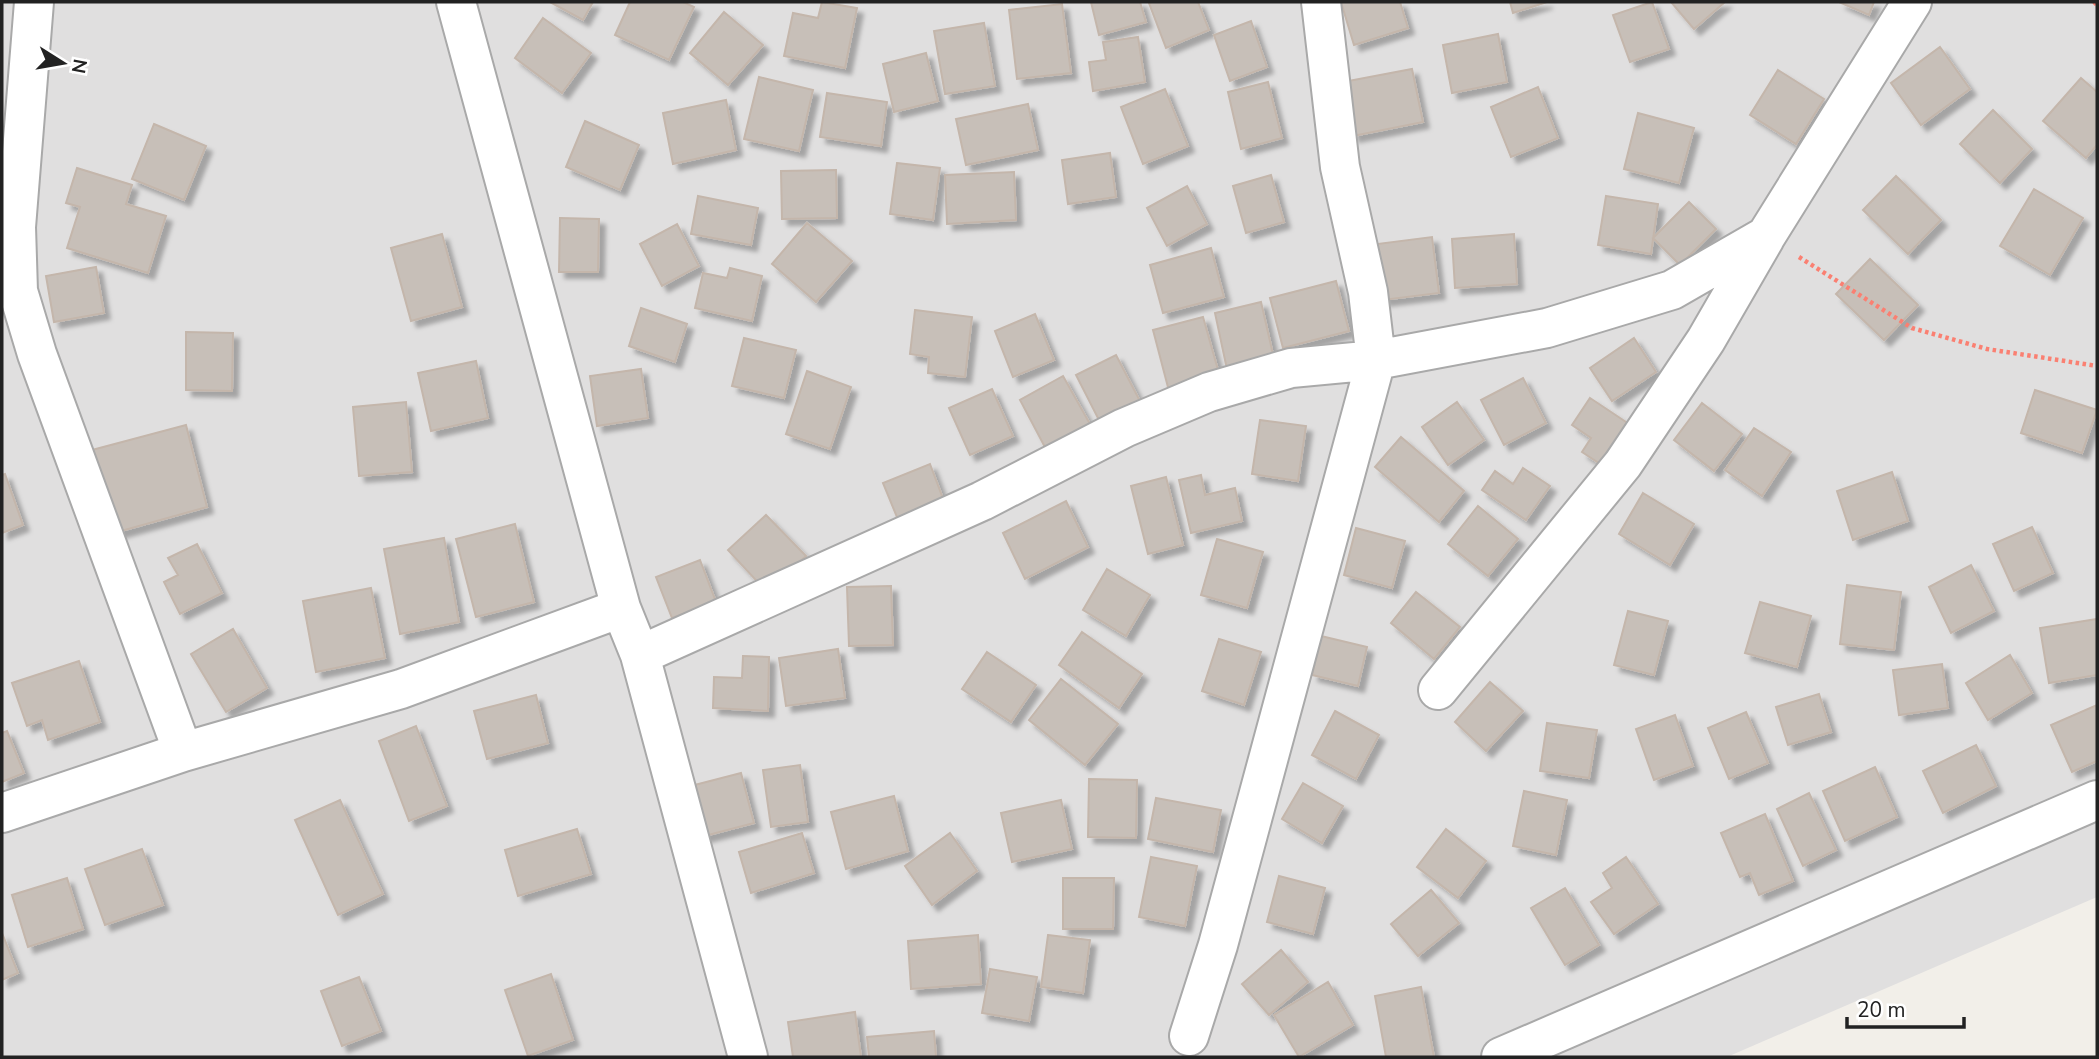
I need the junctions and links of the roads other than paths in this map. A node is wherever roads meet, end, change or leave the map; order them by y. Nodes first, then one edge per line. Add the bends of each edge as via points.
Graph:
1 (34, 2) edge
2 (456, 2) edge
3 (1321, 2) edge
4 (1912, 2) edge
5 (1766, 236) junction
6 (1376, 360) junction
7 (621, 608) junction
8 (640, 655) junction
9 (1438, 690) dead end
10 (183, 752) junction
11 (2097, 800) edge
12 (2, 813) edge
13 (1189, 1036) dead end
14 (748, 1057) edge
15 (1501, 1057) edge

1 - 10 street via 16,227 18,291
2 - 7 street
3 - 6 street via 1340,167 1368,292
4 - 5 street
5 - 6 street via 1672,290 1547,328
5 - 9 street via 1706,340 1623,464
6 - 8 street via 1291,368 1209,392 982,501
6 - 13 street
7 - 8 street
7 - 10 street via 401,689
8 - 14 street
10 - 12 street
11 - 15 street

